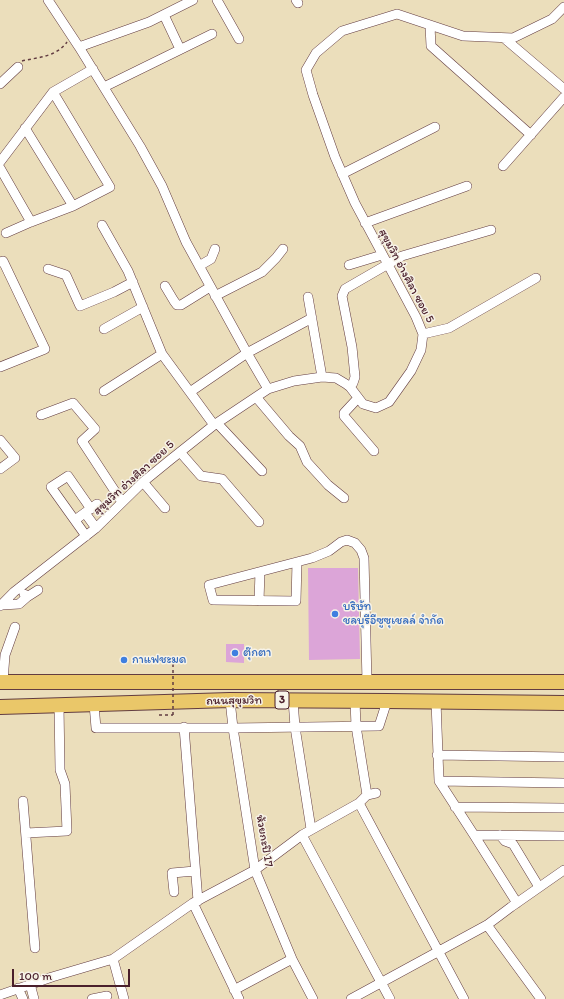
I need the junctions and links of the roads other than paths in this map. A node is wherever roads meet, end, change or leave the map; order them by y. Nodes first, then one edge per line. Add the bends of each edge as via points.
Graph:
1 (48, 0) edge
2 (193, 0) edge
3 (217, 0) edge
4 (564, 7) edge
5 (164, 15) junction
6 (430, 26) junction
7 (212, 34) dead end
8 (504, 38) junction
9 (239, 39) dead end
10 (79, 47) junction
11 (180, 49) junction
12 (18, 64) road end
13 (92, 69) junction
14 (0, 84) edge
15 (104, 87) junction
16 (564, 89) edge
17 (53, 92) junction
18 (564, 97) edge
19 (25, 128) junction
20 (435, 128) dead end
21 (531, 135) junction
22 (0, 162) edge
23 (503, 166) dead end
24 (0, 168) edge
25 (342, 174) junction
26 (467, 186) dead end
27 (74, 206) junction
28 (31, 222) junction
29 (365, 223) junction
30 (102, 226) dead end
31 (491, 230) dead end
32 (6, 233) dead end
33 (216, 249) dead end
34 (283, 249) dead end
35 (382, 255) junction
36 (0, 262) edge
37 (349, 265) dead end
38 (388, 265) junction
39 (199, 266) junction
40 (48, 269) dead end
41 (536, 278) dead end
42 (133, 282) junction
43 (165, 286) dead end
44 (210, 287) junction
45 (215, 296) junction
46 (308, 297) dead end
47 (143, 307) junction
48 (312, 318) junction
49 (104, 329) dead end
50 (423, 334) junction
51 (247, 353) junction
52 (162, 354) junction
53 (0, 367) edge
54 (322, 377) junction
55 (350, 387) junction
56 (268, 389) junction
57 (104, 392) dead end
58 (190, 392) junction
59 (256, 397) junction
60 (358, 398) junction
61 (41, 415) dead end
62 (215, 424) junction
63 (0, 440) edge
64 (374, 451) dead end
65 (180, 452) junction
66 (0, 469) edge
67 (262, 470) dead end
68 (143, 482) junction
69 (344, 498) dead end
70 (122, 502) junction
71 (91, 508) junction
72 (165, 508) dead end
73 (75, 520) junction
74 (259, 522) dead end
75 (96, 528) junction
76 (86, 536) junction
77 (297, 562) junction
78 (260, 572) junction
79 (20, 588) junction
80 (38, 590) dead end
81 (27, 597) junction
82 (260, 600) junction
83 (1, 605) edge
84 (15, 627) dead end
85 (2, 682) edge
86 (367, 682) junction
87 (564, 682) edge
88 (230, 700) junction
89 (293, 700) junction
90 (355, 701) junction
91 (387, 701) junction
92 (436, 701) junction
93 (564, 703) edge
94 (94, 704) junction
95 (59, 706) junction
96 (0, 707) edge
97 (356, 726) junction
98 (184, 727) junction
99 (295, 727) junction
100 (233, 728) junction
101 (437, 755) junction
102 (564, 757) edge
103 (439, 782) junction
104 (564, 782) edge
105 (23, 801) dead end
106 (359, 803) junction
107 (455, 807) junction
108 (564, 808) edge
109 (311, 830) junction
110 (26, 833) junction
111 (302, 835) junction
112 (474, 835) junction
113 (500, 835) junction
114 (564, 836) edge
115 (255, 870) junction
116 (564, 870) edge
117 (195, 871) junction
118 (539, 887) junction
119 (174, 892) dead end
120 (196, 902) junction
121 (517, 902) junction
122 (487, 925) junction
123 (35, 948) dead end
124 (438, 951) junction
125 (292, 958) junction
126 (114, 959) junction
127 (381, 982) junction
128 (30, 984) junction
129 (18, 988) junction
130 (234, 990) junction
131 (0, 995) edge
132 (108, 996) dead end
133 (22, 999) edge
134 (34, 999) edge
135 (92, 999) edge
136 (124, 999) edge
137 (239, 999) edge
138 (313, 999) edge
139 (351, 999) edge
140 (390, 999) edge
141 (464, 999) edge
142 (540, 999) edge

1 - 10 street
2 - 5 street
3 - 9 street
4 - 8 street, สุขุมวิท อ่างศิลา ซอย 5 via 552,19 512,38
5 - 10 street
5 - 11 street
6 - 8 street, สุขุมวิท อ่างศิลา ซอย 5 via 462,36
6 - 21 street via 431,46
6 - 25 street, สุขุมวิท อ่างศิลา ซอย 5 via 397,14 342,31 316,53 306,70
7 - 11 street
8 - 16 street
10 - 13 street
11 - 15 street
12 - 14 street
13 - 15 street
13 - 17 street
15 - 39 street via 162,186
17 - 19 street
17 - 27 street via 110,187
18 - 21 street
19 - 22 street
19 - 27 street
20 - 25 street
21 - 23 street
24 - 28 street
25 - 29 street, สุขุมวิท อ่างศิลา ซอย 5
26 - 29 street
27 - 28 street
28 - 32 street
29 - 35 street, สุขุมวิท อ่างศิลา ซอย 5
30 - 42 street
31 - 38 street via 402,256
33 - 39 street via 211,259
34 - 45 street via 262,272
35 - 37 street
35 - 38 street, สุขุมวิท อ่างศิลา ซอย 5
36 - 53 street via 3,261 45,350
38 - 50 street, สุขุมวิท อ่างศิลา ซอย 5
38 - 55 street via 352,284 342,296 355,377
39 - 44 street
40 - 42 street via 66,275 80,306
41 - 50 street via 449,328
42 - 47 street
43 - 44 street via 177,305
44 - 45 street
45 - 51 street
46 - 48 street
47 - 49 street
47 - 52 street
48 - 51 street
48 - 54 street
50 - 60 street, สุขุมวิท อ่างศิลา ซอย 5 via 421,350 411,371 389,402 376,408 363,404
51 - 56 street
51 - 58 street
52 - 57 street
52 - 58 street
54 - 55 street, สุขุมวิท อ่างศิลา ซอย 5 via 336,378
54 - 56 street, สุขุมวิท อ่างศิลา ซอย 5 via 294,381
55 - 60 street, สุขุมวิท อ่างศิลา ซอย 5
56 - 59 street, สุขุมวิท อ่างศิลา ซอย 5
58 - 62 street
59 - 62 street, สุขุมวิท อ่างศิลา ซอย 5
59 - 69 street via 300,446 307,462
60 - 64 street via 344,416
61 - 70 street via 73,403 95,428 82,441
62 - 65 street, สุขุมวิท อ่างศิลา ซอย 5
62 - 67 street
63 - 66 street via 14,458
65 - 68 street, สุขุมวิท อ่างศิลา ซอย 5
65 - 74 street via 201,476 222,479
68 - 70 street, สุขุมวิท อ่างศิลา ซอย 5
68 - 72 street
70 - 75 street, สุขุมวิท อ่างศิลา ซอย 5
71 - 73 street
71 - 73 street via 68,476 51,487
71 - 75 street
73 - 76 street
75 - 76 street, สุขุมวิท อ่างศิลา ซอย 5
76 - 79 street, สุขุมวิท อ่างศิลา ซอย 5
77 - 78 street
77 - 82 street via 296,601
77 - 86 street via 318,556 347,540 355,542 361,550 364,558
78 - 82 street
78 - 82 street via 209,585 213,600
79 - 81 street
79 - 83 street, สุขุมวิท อ่างศิลา ซอย 5
80 - 81 street
81 - 83 street via 19,604
84 - 85 street via 5,655
85 - 86 highway, ถนนสุขุมวิท / 3
86 - 87 highway, ถนนสุขุมวิท / 3
88 - 89 highway, ถนนสุขุมวิท / 3
88 - 94 highway, ถนนสุขุมวิท / 3
88 - 100 street, ห้วยกะปิ 17
89 - 90 highway, ถนนสุขุมวิท / 3
89 - 99 street
90 - 91 highway, ถนนสุขุมวิท / 3
90 - 97 street
91 - 92 highway, ถนนสุขุมวิท / 3
91 - 97 street via 379,726
92 - 93 highway, ถนนสุขุมวิท / 3
92 - 101 street
94 - 95 highway, ถนนสุขุมวิท / 3
94 - 98 street via 96,728
95 - 96 highway, ถนนสุขุมวิท / 3
95 - 110 street via 60,770 65,784 67,831
97 - 99 street
97 - 106 street via 372,794
98 - 100 street
98 - 117 street
99 - 100 street
99 - 109 street
100 - 115 street, ห้วยกะปิ 17
101 - 102 street
101 - 103 street
103 - 104 street
103 - 107 street
105 - 110 street
106 - 109 street
106 - 124 street
107 - 108 street
107 - 112 street
109 - 111 street
110 - 123 street
111 - 115 street
111 - 127 street
112 - 113 street
112 - 121 street
113 - 114 street
113 - 118 street via 505,841 513,844
115 - 120 street
115 - 125 street, ห้วยกะปิ 17
116 - 118 street
117 - 119 street via 172,873
117 - 120 street
118 - 121 street
120 - 126 street
120 - 130 street
121 - 122 street
122 - 124 street
122 - 142 street
124 - 127 street
124 - 141 street
125 - 130 street
125 - 138 street, ห้วยกะปิ 17
126 - 128 street
126 - 136 street
127 - 139 street
127 - 140 street
128 - 129 street
128 - 134 street
129 - 131 street
129 - 133 street
130 - 137 street
132 - 135 street

